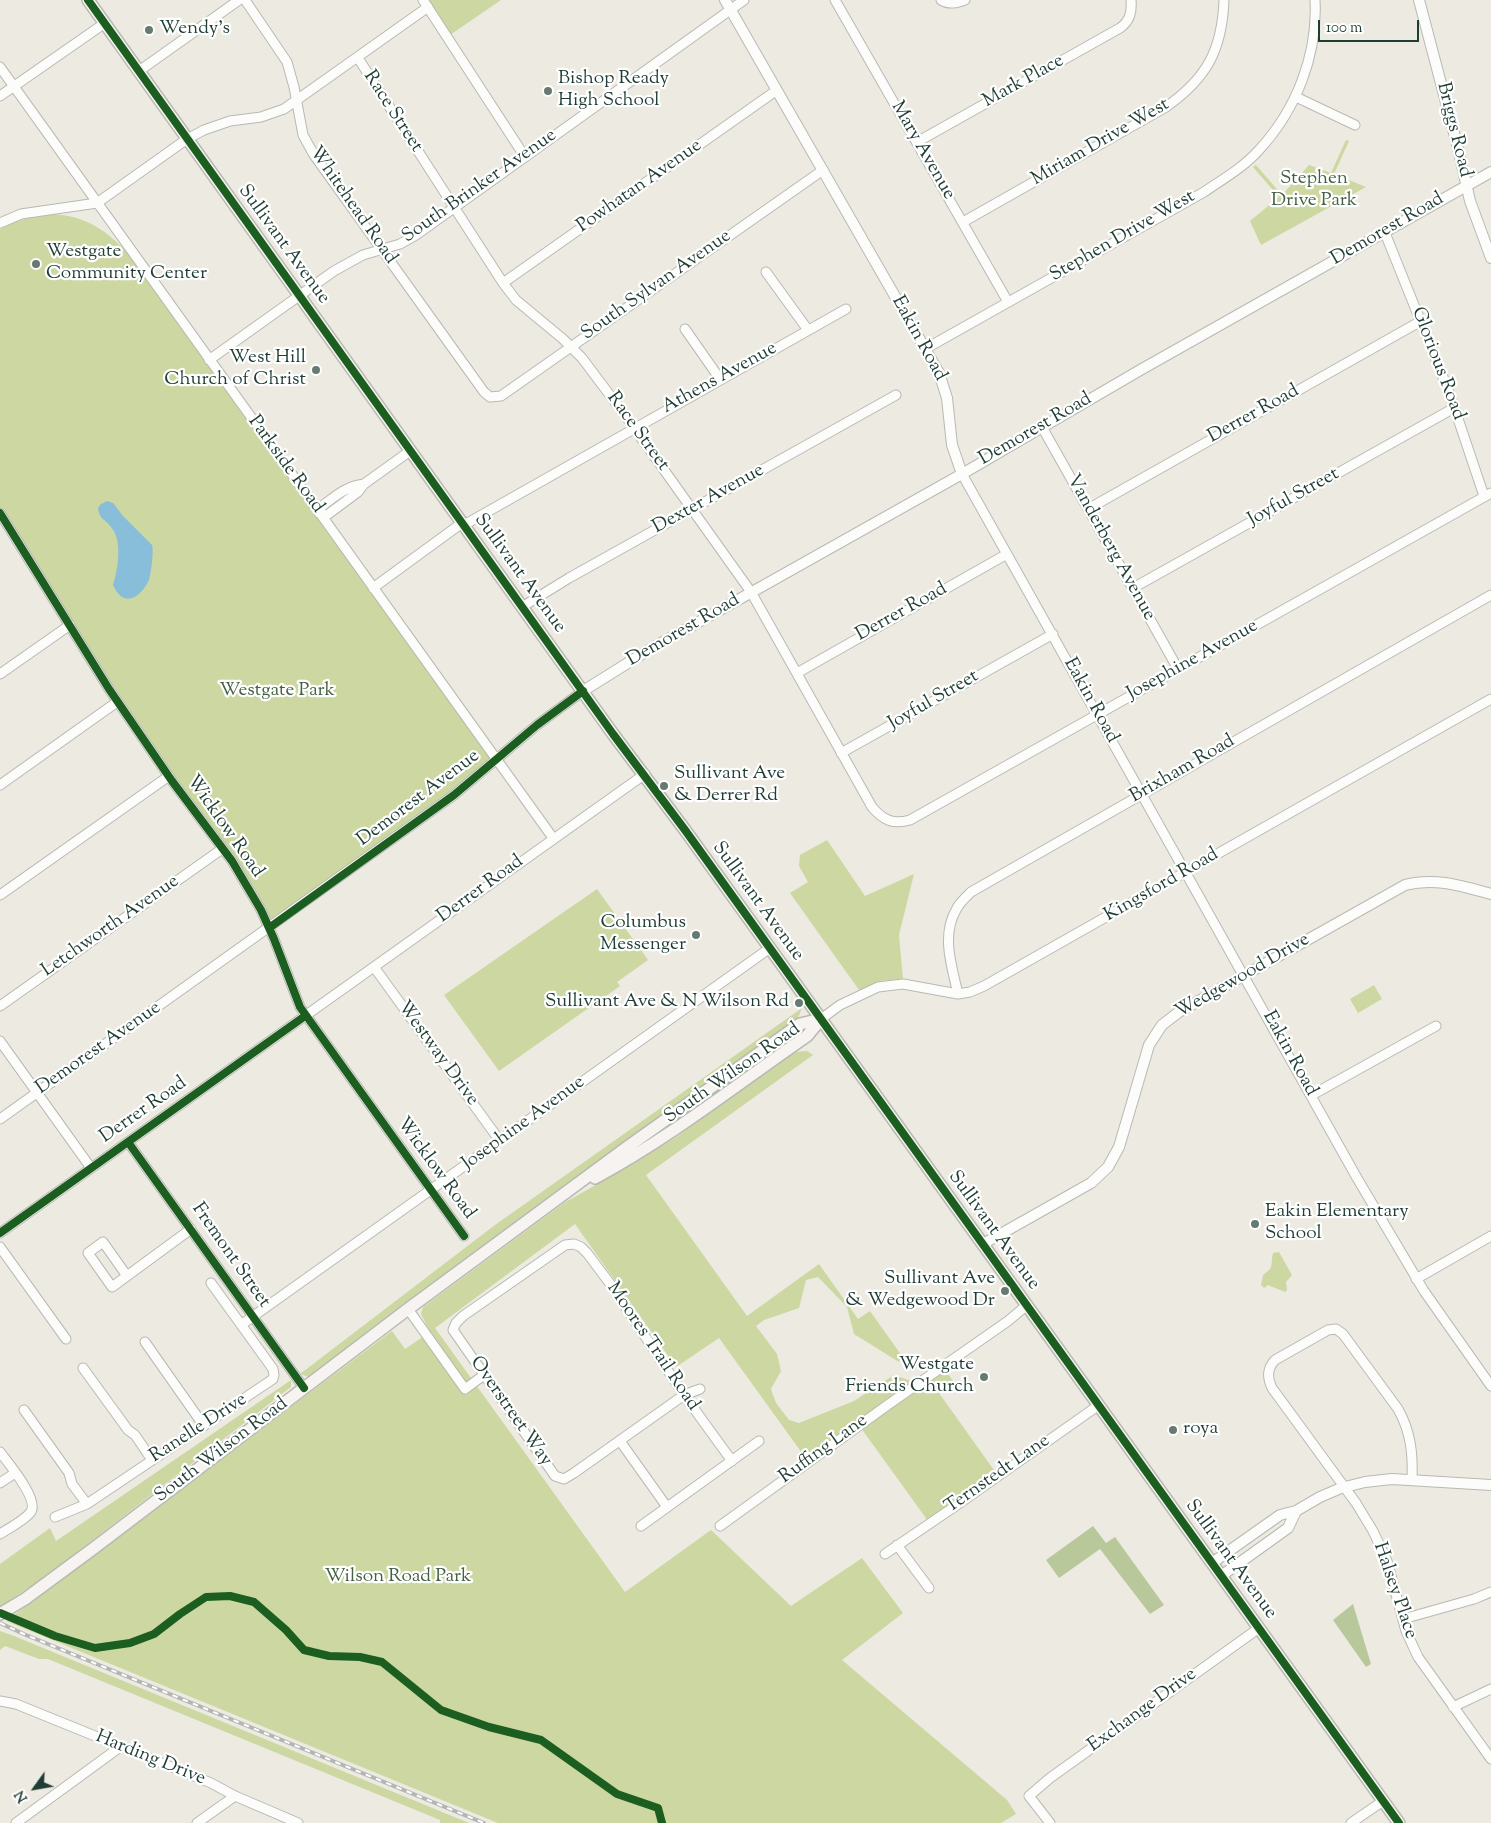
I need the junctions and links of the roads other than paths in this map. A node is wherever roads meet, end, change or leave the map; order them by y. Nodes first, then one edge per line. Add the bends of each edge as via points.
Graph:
1 (88, 0) edge
2 (239, 0) edge
3 (245, 0) edge
4 (744, 0) edge
5 (835, 0) edge
6 (965, 0) edge
7 (1131, 0) edge
8 (1224, 0) edge
9 (1315, 0) edge
10 (1419, 0) edge
11 (943, 1) edge
12 (426, 4) edge
13 (728, 5) edge
14 (105, 23) junction
15 (358, 58) junction
16 (0, 67) edge
17 (139, 71) junction
18 (14, 86) junction
19 (777, 90) junction
20 (0, 96) edge
21 (1296, 97) junction
22 (296, 101) junction
23 (1355, 125) dead end
24 (187, 139) junction
25 (917, 142) junction
26 (525, 157) junction
27 (822, 170) junction
28 (1491, 172) edge
29 (1467, 185) junction
30 (97, 204) junction
31 (454, 208) junction
32 (963, 222) junction
33 (0, 224) edge
34 (1385, 233) junction
35 (382, 250) junction
36 (1491, 258) edge
37 (766, 272) dead end
38 (503, 283) junction
39 (300, 296) junction
40 (1008, 302) junction
41 (846, 309) dead end
42 (1421, 321) junction
43 (685, 329) dead end
44 (808, 330) junction
45 (571, 347) junction
46 (925, 349) junction
47 (209, 360) junction
48 (720, 379) junction
49 (896, 395) dead end
50 (490, 397) joint
51 (1454, 408) junction
52 (1042, 427) junction
53 (634, 428) junction
54 (410, 451) junction
55 (962, 474) junction
56 (1488, 495) edge
57 (1088, 509) junction
58 (692, 510) junction
59 (0, 513) edge
60 (319, 513) junction
61 (463, 524) junction
62 (1007, 554) junction
63 (373, 588) junction
64 (1133, 588) junction
65 (751, 592) junction
66 (1491, 595) edge
67 (522, 607) junction
68 (70, 625) junction
69 (1053, 634) junction
70 (1178, 669) junction
71 (796, 673) junction
72 (0, 674) edge
73 (583, 691) junction
74 (1491, 699) edge
75 (117, 702) junction
76 (1098, 714) junction
77 (842, 753) junction
78 (497, 761) junction
79 (645, 774) junction
80 (169, 776) junction
81 (0, 785) edge
82 (1142, 793) junction
83 (892, 822) joint
84 (553, 838) junction
85 (222, 849) junction
86 (1186, 872) junction
87 (1491, 894) edge
88 (0, 896) edge
89 (269, 928) junction
90 (770, 948) junction
91 (374, 967) junction
92 (1245, 975) junction
93 (958, 994) junction
94 (0, 1006) edge
95 (305, 1016) junction
96 (821, 1018) junction
97 (1436, 1026) dead end
98 (0, 1041) edge
99 (37, 1092) junction
100 (1312, 1096) junction
101 (0, 1119) edge
102 (500, 1141) junction
103 (128, 1142) junction
104 (91, 1168) junction
105 (431, 1190) junction
106 (191, 1230) junction
107 (0, 1233) edge
108 (464, 1236) dead end
109 (1491, 1236) edge
110 (984, 1244) junction
111 (0, 1247) edge
112 (127, 1276) junction
113 (1416, 1279) junction
114 (211, 1283) dead end
115 (1026, 1305) junction
116 (408, 1309) junction
117 (253, 1317) junction
118 (241, 1325) junction
119 (453, 1330) joint
120 (66, 1340) dead end
121 (145, 1342) dead end
122 (83, 1368) dead end
123 (484, 1375) junction
124 (1491, 1386) edge
125 (304, 1388) junction
126 (700, 1389) dead end
127 (684, 1395) junction
128 (1099, 1405) junction
129 (24, 1410) dead end
130 (204, 1426) junction
131 (620, 1441) junction
132 (759, 1441) dead end
133 (0, 1452) edge
134 (152, 1460) junction
135 (732, 1461) junction
136 (15, 1473) junction
137 (1412, 1480) junction
138 (0, 1483) edge
139 (1491, 1485) edge
140 (1344, 1487) junction
141 (87, 1504) junction
142 (667, 1507) junction
143 (1296, 1511) junction
144 (55, 1517) dead end
145 (641, 1526) dead end
146 (720, 1526) dead end
147 (0, 1534) edge
148 (898, 1545) junction
149 (885, 1554) dead end
150 (1212, 1563) junction
151 (1221, 1576) junction
152 (929, 1588) dead end
153 (1491, 1592) edge
154 (0, 1614) edge
155 (1403, 1619) junction
156 (1259, 1628) junction
157 (1491, 1689) edge
158 (0, 1701) edge
159 (1453, 1707) junction
160 (120, 1747) junction
161 (1491, 1759) edge
162 (235, 1796) junction
163 (1383, 1801) junction
164 (16, 1823) edge
165 (197, 1823) edge
166 (298, 1823) edge
167 (1050, 1823) edge
168 (1351, 1823) edge
169 (1399, 1823) edge

1 - 14 main road, Sullivant Avenue
2 - 17 street
3 - 22 street, Whitehead Road via 287,62
4 - 13 street, South Brinker Avenue
5 - 25 street, Mary Avenue
6 - 11 street via 956,3
7 - 25 street, Mark Place via 1129,18 1120,28
8 - 32 street, Miriam Drive West via 1219,42 1211,62 1191,88 1166,107
9 - 21 street, Stephen Drive West via 1316,16 1309,62
10 - 29 street, Briggs Road
12 - 15 street
12 - 26 street
13 - 19 street, Eakin Road
13 - 26 street, South Brinker Avenue
14 - 17 main road, Sullivant Avenue
14 - 18 street
15 - 22 street
15 - 31 street, Race Street
16 - 18 street, Parkside Road
17 - 24 main road, Sullivant Avenue
18 - 20 street
18 - 30 street, Parkside Road
19 - 27 street, Eakin Road
19 - 38 street, Powhatan Avenue
21 - 23 street
21 - 40 street, Stephen Drive West via 1259,151 1233,174
22 - 24 street via 274,114 230,121
22 - 35 street, Whitehead Road via 303,135 314,155
24 - 30 street
24 - 39 main road, Sullivant Avenue
25 - 32 street, Mary Avenue
26 - 31 street, South Brinker Avenue
27 - 45 street, South Sylvan Avenue
27 - 46 street, Eakin Road
28 - 29 street, Demorest Road
29 - 34 street, Demorest Road
29 - 36 street, Briggs Road
30 - 33 street via 22,214
30 - 47 street, Parkside Road
31 - 35 street, South Brinker Avenue via 416,235
31 - 38 street, Race Street
32 - 40 street, Mary Avenue
34 - 42 street, Glorious Road
34 - 52 street, Demorest Road
35 - 39 street, South Brinker Avenue via 357,258
35 - 50 street, Whitehead Road
37 - 44 street
38 - 45 street, Race Street via 516,300
39 - 47 street, South Brinker Avenue
39 - 54 main road, Sullivant Avenue
40 - 46 street, Stephen Drive West
41 - 44 street, Athens Avenue
42 - 51 street, Glorious Road
42 - 57 street, Derrer Road
43 - 48 street
44 - 48 street, Athens Avenue
45 - 50 street, South Sylvan Avenue via 501,396
45 - 53 street, Race Street
46 - 55 street, Eakin Road via 944,387 952,445
47 - 60 street, Parkside Road
48 - 53 street, Athens Avenue
49 - 58 street, Dexter Avenue
51 - 56 street, Glorious Road
51 - 64 street, Joyful Street
52 - 55 street, Demorest Road
52 - 57 street, Vanderberg Avenue
53 - 58 street, Race Street
53 - 61 street, Athens Avenue
54 - 60 street via 364,484 336,495 320,507
54 - 61 main road, Sullivant Avenue
55 - 62 street, Eakin Road
55 - 65 street, Demorest Road
56 - 70 street, Josephine Avenue
57 - 64 street, Vanderberg Avenue
58 - 65 street, Race Street
58 - 67 street, Dexter Avenue
59 - 68 street, Wicklow Road
60 - 63 street, Parkside Road
61 - 63 street, Athens Avenue
61 - 67 main road, Sullivant Avenue
62 - 69 street, Eakin Road
62 - 71 street, Derrer Road
63 - 78 street, Parkside Road
64 - 70 street, Vanderberg Avenue
65 - 71 street, Race Street
65 - 73 street, Demorest Road
66 - 82 street, Brixham Road
67 - 73 main road, Sullivant Avenue
68 - 72 street
68 - 75 street, Wicklow Road
69 - 76 street, Eakin Road
69 - 77 street, Joyful Street
70 - 76 street, Josephine Avenue
71 - 77 street, Race Street
73 - 78 street, Demorest Avenue via 537,725
73 - 79 main road, Sullivant Avenue
74 - 86 street, Kingsford Road
75 - 80 street, Wicklow Road
75 - 81 street
76 - 82 street, Eakin Road
76 - 83 street, Josephine Avenue via 910,820
77 - 83 street, Race Street via 872,807 880,817
78 - 84 street, Parkside Road
78 - 89 street, Demorest Avenue via 454,796
79 - 84 street, Derrer Road
79 - 90 main road, Sullivant Avenue
80 - 85 street, Wicklow Road
80 - 88 street
82 - 86 street, Eakin Road
82 - 93 street, Brixham Road via 970,892 956,909 950,926 948,950
84 - 91 street, Derrer Road
85 - 89 street, Wicklow Road
85 - 94 street, Letchworth Avenue
86 - 92 street, Eakin Road
86 - 93 street, Kingsford Road via 998,979
87 - 92 street, Wedgewood Drive via 1437,881 1405,885
89 - 95 street, Wicklow Road
89 - 99 street, Demorest Avenue
90 - 96 main road, Sullivant Avenue
90 - 102 street, Josephine Avenue
91 - 95 street, Derrer Road
91 - 102 street, Westway Drive
92 - 100 street, Eakin Road
92 - 110 street, Wedgewood Drive via 1179,1012 1157,1032 1144,1058 1120,1147 1108,1168 1091,1183
93 - 96 street, Kingsford Road via 903,984 878,988 840,1005
95 - 103 street, Derrer Road
95 - 105 street, Wicklow Road
96 - 110 main road, Sullivant Avenue
96 - 116 main road, South Wilson Road via 807,1036 676,1131 563,1196
97 - 100 street
98 - 99 street
99 - 101 street, Demorest Avenue
99 - 104 street
100 - 113 street, Eakin Road
102 - 105 street, Josephine Avenue
103 - 104 street, Derrer Road
103 - 106 street, Fremont Street
104 - 107 street, Derrer Road
105 - 108 street, Wicklow Road
105 - 117 street, Josephine Avenue
106 - 112 street
106 - 117 street, Fremont Street
109 - 113 street
110 - 115 main road, Sullivant Avenue
111 - 120 street
112 - 112 street via 112,1287 88,1253 103,1242
113 - 124 street, Eakin Road
114 - 118 street, Ranelle Drive
115 - 128 main road, Sullivant Avenue
115 - 146 street, Ruffing Lane
116 - 123 street via 465,1389
116 - 125 main road, South Wilson Road
117 - 118 street
117 - 125 street, Fremont Street
118 - 130 street, Ranelle Drive via 274,1372 273,1379
119 - 123 street, Overstreet Way
119 - 127 street, Moores Trail Road via 463,1316 565,1245 574,1244 587,1254 611,1285
121 - 130 street
122 - 134 street
123 - 131 street, Overstreet Way via 555,1476 564,1479 574,1474
125 - 154 main road, South Wilson Road via 94,1548
126 - 127 street, Overstreet Way
127 - 131 street, Overstreet Way
127 - 135 street, Moores Trail Road
128 - 148 street, Ternstedt Lane
128 - 150 main road, Sullivant Avenue
129 - 141 street
130 - 134 street, Ranelle Drive
131 - 142 street
132 - 135 street
133 - 136 street
134 - 141 street, Ranelle Drive
135 - 142 street
136 - 138 street
136 - 147 street via 32,1500 32,1510
137 - 139 street
137 - 140 street via 1377,1480
137 - 140 street, Halsey Place via 1410,1438 1404,1420 1351,1343 1336,1329 1328,1330 1275,1360 1269,1371 1269,1381
140 - 143 street via 1320,1496
140 - 155 street, Halsey Place via 1373,1531 1387,1561
141 - 144 street, Ranelle Drive
142 - 145 street
143 - 150 street via 1280,1515
143 - 151 street via 1288,1528
148 - 149 street, Ternstedt Lane
148 - 152 street
150 - 151 main road, Sullivant Avenue
151 - 156 main road, Sullivant Avenue
153 - 155 street
155 - 159 street, Halsey Place via 1418,1657
156 - 163 main road, Sullivant Avenue
156 - 167 street, Exchange Drive via 1028,1796
157 - 159 street
158 - 160 street, Harding Drive via 16,1704
159 - 161 street, Halsey Place
160 - 162 street, Harding Drive via 211,1783
160 - 164 street
162 - 165 street
162 - 166 street, Harding Drive
163 - 168 street
163 - 169 main road, Sullivant Avenue

